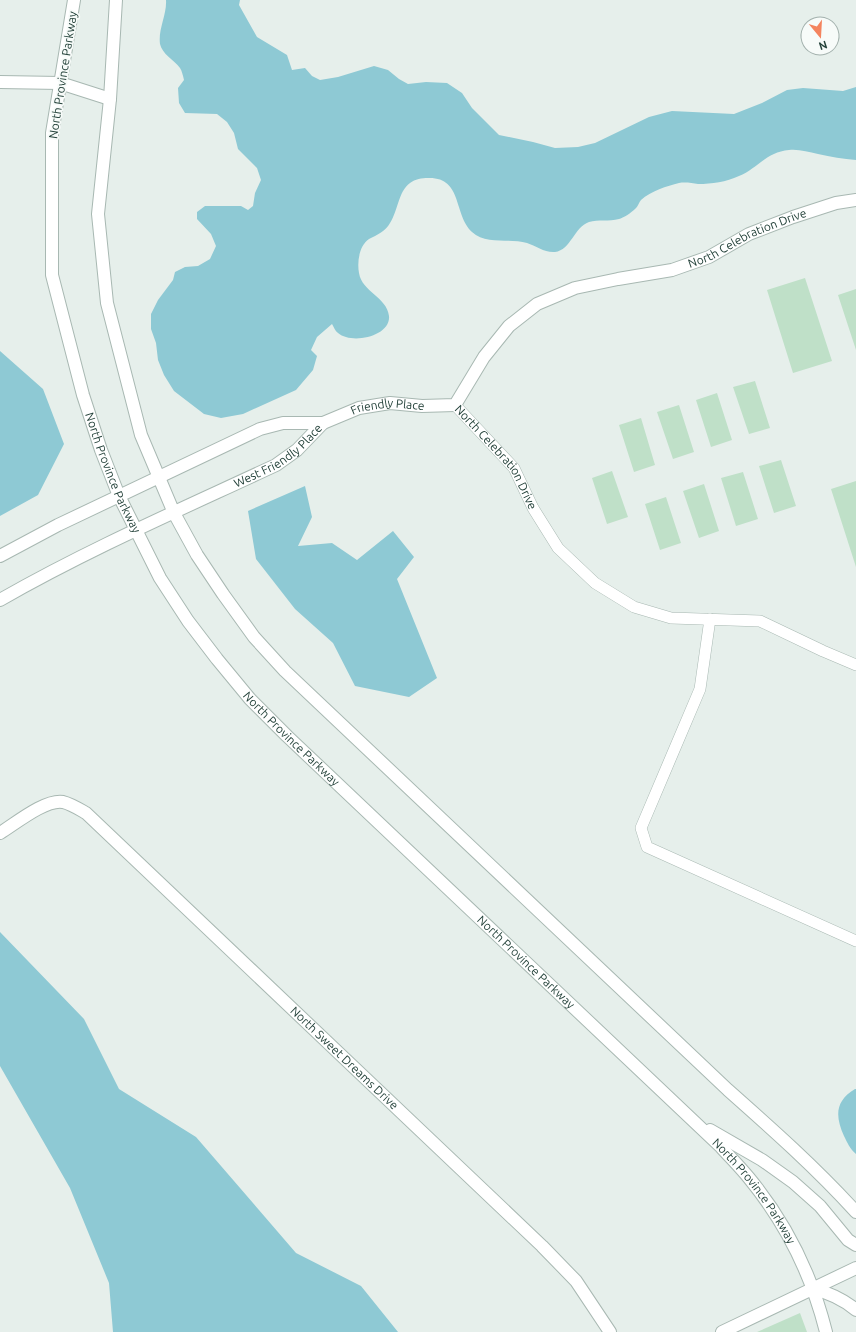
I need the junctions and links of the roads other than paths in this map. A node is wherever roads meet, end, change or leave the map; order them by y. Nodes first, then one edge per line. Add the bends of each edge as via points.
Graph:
1 (74, 0) edge
2 (116, 0) edge
3 (0, 82) edge
4 (60, 82) junction
5 (110, 98) junction
6 (856, 200) edge
7 (455, 404) junction
8 (323, 423) junction
9 (159, 477) junction
10 (119, 496) junction
11 (174, 513) junction
12 (136, 531) junction
13 (0, 556) edge
14 (0, 600) edge
15 (710, 619) junction
16 (856, 665) edge
17 (0, 834) edge
18 (856, 941) edge
19 (693, 1120) junction
20 (856, 1212) edge
21 (856, 1245) edge
22 (856, 1268) edge
23 (813, 1289) junction
24 (856, 1310) edge
25 (610, 1332) edge
26 (722, 1332) edge
27 (826, 1332) edge

1 - 4 street, North Province Parkway
2 - 5 street
3 - 4 street
4 - 5 street
4 - 10 street, North Province Parkway via 52,133 52,275 83,395
5 - 9 street via 98,214 107,303 141,435
6 - 7 street, North Celebration Drive via 836,203 793,217 749,234 709,257 672,270 575,288 537,304 509,326 484,357
7 - 8 street, Friendly Place via 422,406 390,403 359,408
7 - 15 lane, North Celebration Drive via 514,468 533,508 558,548 594,583 634,607 671,618
8 - 9 street, West Friendly Place via 284,423 260,429
8 - 11 street, West Friendly Place via 297,450 276,465
9 - 10 street, West Friendly Place
9 - 11 street
10 - 12 street, North Province Parkway
10 - 13 street, West Friendly Place
11 - 12 street, West Friendly Place
11 - 20 street via 222,594 254,637 285,671 834,1187
12 - 14 street, West Friendly Place
12 - 19 street, North Province Parkway via 160,578 188,621 250,699
15 - 16 lane, North Celebration Drive via 760,621
15 - 18 lane via 700,689 641,828 646,847
17 - 25 street, North Sweet Dreams Drive via 50,804 62,802 86,813 542,1246 576,1281
19 - 21 street via 762,1160 793,1182 820,1206 848,1240
19 - 23 street, North Province Parkway via 744,1173 774,1212 797,1249
22 - 23 street
23 - 24 street via 830,1293
23 - 26 street
23 - 27 street, North Province Parkway

